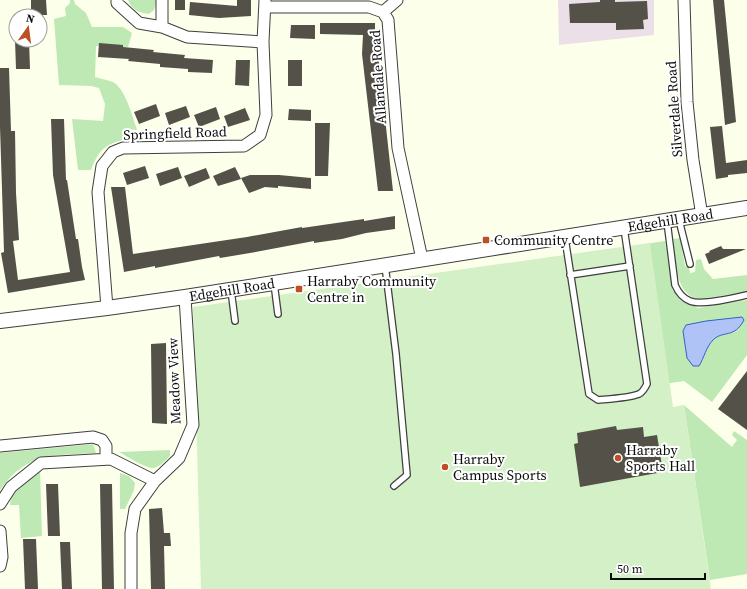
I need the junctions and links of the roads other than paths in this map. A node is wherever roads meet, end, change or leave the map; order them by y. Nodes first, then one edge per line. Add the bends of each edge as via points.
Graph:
1 (117, 0) edge
2 (162, 0) edge
3 (398, 0) edge
4 (684, 0) edge
5 (265, 3) edge
6 (383, 12) junction
7 (162, 27) junction
8 (263, 42) junction
9 (747, 208) edge
10 (702, 216) junction
11 (673, 220) junction
12 (624, 228) junction
13 (565, 237) junction
14 (422, 259) junction
15 (690, 264) dead end
16 (385, 265) junction
17 (630, 266) junction
18 (570, 275) junction
19 (274, 283) junction
20 (231, 290) junction
21 (747, 295) edge
22 (185, 297) junction
23 (107, 308) junction
24 (278, 314) dead end
25 (0, 321) edge
26 (234, 321) dead end
27 (0, 446) edge
28 (106, 459) junction
29 (155, 480) junction
30 (394, 486) dead end
31 (0, 504) edge
32 (0, 531) edge
33 (0, 566) edge
34 (131, 589) edge

1 - 7 street via 117,3 140,23
2 - 7 street
3 - 6 street
4 - 10 street, Silverdale Road via 687,102 692,160
5 - 6 street, Allandale Road via 369,7
5 - 8 street, Springfield Road
6 - 14 street, Allandale Road via 388,20 398,148
7 - 8 street via 187,37
8 - 23 street, Springfield Road via 266,115 260,135 244,146 123,148 113,152 102,166 98,192
9 - 10 street, Edgehill Road
10 - 11 street, Edgehill Road
11 - 12 street, Edgehill Road
11 - 15 lane
11 - 21 lane via 674,285 678,292 690,301 700,303
12 - 13 street, Edgehill Road
12 - 17 lane
13 - 14 street, Edgehill Road
13 - 18 lane
14 - 16 street, Edgehill Road
16 - 19 street, Edgehill Road
16 - 30 lane via 407,475
17 - 18 lane
17 - 18 lane via 647,384 640,394 598,400 589,394
19 - 20 street, Edgehill Road
19 - 24 lane
20 - 22 street, Edgehill Road
20 - 26 lane
22 - 23 street, Edgehill Road
22 - 29 street, Meadow View via 193,425 179,458
23 - 25 street, Edgehill Road
27 - 28 street via 93,437 102,440 106,446
28 - 29 street
28 - 31 street via 41,463 11,487
29 - 34 street, Meadow View via 135,508 131,533
32 - 33 street

